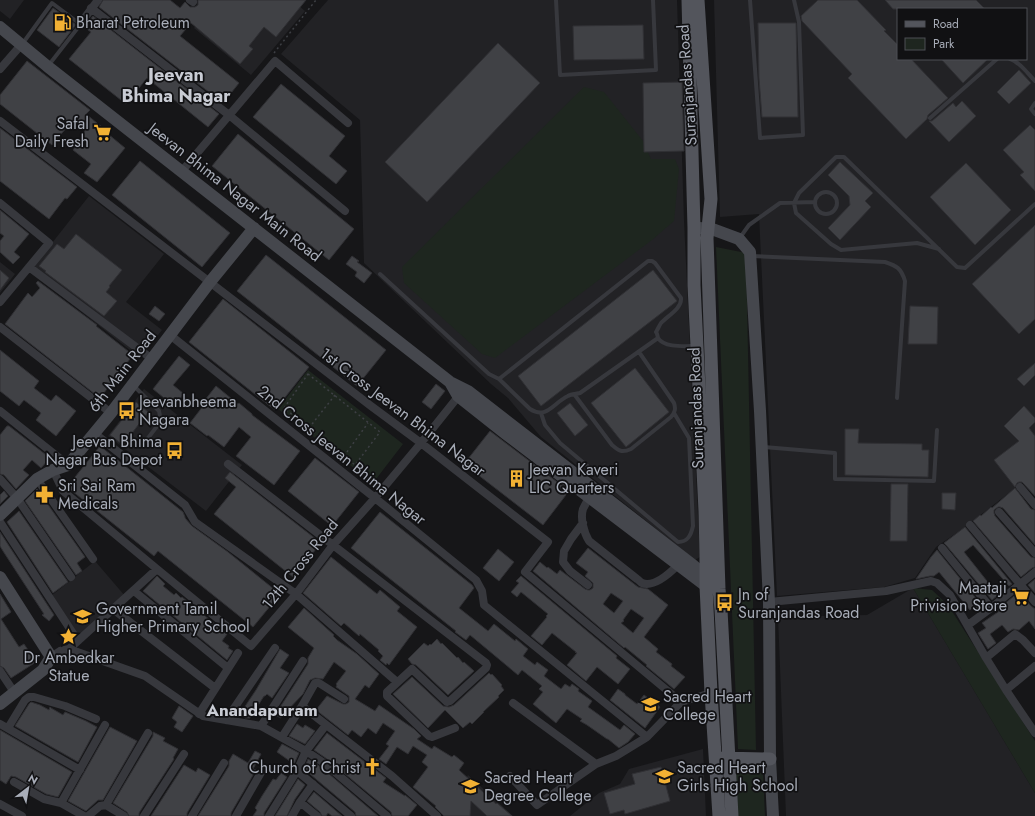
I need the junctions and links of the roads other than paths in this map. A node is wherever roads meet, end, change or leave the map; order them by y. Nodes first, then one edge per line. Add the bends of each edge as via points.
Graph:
1 (98, 0) edge
2 (556, 0) edge
3 (653, 0) edge
4 (688, 0) edge
5 (698, 0) edge
6 (750, 0) edge
7 (794, 0) edge
8 (54, 2) edge
9 (91, 8) junction
10 (80, 24) junction
11 (0, 27) edge
12 (21, 45) junction
13 (995, 60) edge
14 (1014, 60) edge
15 (47, 66) junction
16 (0, 69) edge
17 (1035, 82) edge
18 (1035, 103) edge
19 (1035, 114) edge
20 (229, 115) junction
21 (930, 118) dead end
22 (0, 121) edge
23 (348, 123) dead end
24 (182, 171) junction
25 (815, 202) junction
26 (0, 203) edge
27 (794, 203) junction
28 (1035, 204) edge
29 (346, 211) dead end
30 (254, 228) junction
31 (694, 228) junction
32 (708, 229) junction
33 (739, 239) junction
34 (939, 249) junction
35 (751, 256) junction
36 (29, 267) junction
37 (380, 274) dead end
38 (210, 282) junction
39 (0, 302) edge
40 (0, 327) edge
41 (170, 335) junction
42 (658, 338) junction
43 (697, 346) junction
44 (639, 352) junction
45 (152, 359) junction
46 (498, 379) junction
47 (132, 384) junction
48 (462, 392) junction
49 (574, 394) junction
50 (896, 398) dead end
51 (0, 411) edge
52 (111, 412) junction
53 (541, 413) junction
54 (674, 413) junction
55 (936, 430) dead end
56 (94, 433) junction
57 (145, 442) dead end
58 (421, 443) junction
59 (761, 447) junction
60 (228, 464) dead end
61 (68, 465) junction
62 (53, 470) junction
63 (37, 478) junction
64 (0, 479) edge
65 (1020, 487) dead end
66 (17, 498) junction
67 (375, 498) junction
68 (589, 498) junction
69 (1035, 505) edge
70 (999, 512) dead end
71 (0, 515) edge
72 (0, 522) edge
73 (583, 523) junction
74 (970, 525) dead end
75 (333, 545) junction
76 (942, 548) dead end
77 (1035, 553) edge
78 (92, 559) dead end
79 (678, 565) junction
80 (157, 570) junction
81 (1035, 572) edge
82 (0, 577) edge
83 (70, 577) dead end
84 (712, 582) junction
85 (588, 585) dead end
86 (1020, 585) junction
87 (134, 591) junction
88 (296, 594) junction
89 (769, 602) junction
90 (1035, 602) edge
91 (991, 608) junction
92 (113, 609) junction
93 (968, 625) junction
94 (78, 641) junction
95 (69, 648) junction
96 (274, 648) dead end
97 (238, 653) dead end
98 (1035, 653) edge
99 (51, 657) junction
100 (986, 658) junction
101 (303, 661) dead end
102 (1035, 666) edge
103 (228, 668) junction
104 (0, 671) edge
105 (397, 682) junction
106 (215, 688) junction
107 (1006, 690) junction
108 (14, 692) junction
109 (711, 693) junction
110 (344, 699) dead end
111 (681, 702) junction
112 (513, 703) dead end
113 (0, 704) edge
114 (302, 706) junction
115 (199, 714) junction
116 (96, 719) dead end
117 (226, 720) junction
118 (0, 724) edge
119 (105, 725) dead end
120 (326, 725) junction
121 (261, 726) junction
122 (8, 728) junction
123 (455, 728) dead end
124 (148, 733) dead end
125 (1035, 733) edge
126 (647, 737) junction
127 (282, 738) junction
128 (306, 751) junction
129 (184, 754) dead end
130 (715, 757) junction
131 (728, 758) junction
132 (770, 759) junction
133 (224, 763) dead end
134 (596, 764) junction
135 (263, 769) dead end
136 (80, 770) junction
137 (296, 771) junction
138 (510, 776) dead end
139 (14, 782) dead end
140 (313, 784) junction
141 (300, 802) junction
142 (61, 803) junction
143 (0, 804) edge
144 (106, 805) junction
145 (22, 816) edge
146 (84, 816) edge
147 (88, 816) edge
148 (124, 816) edge
149 (144, 816) edge
150 (192, 816) edge
151 (236, 816) edge
152 (269, 816) edge
153 (292, 816) edge
154 (317, 816) edge
155 (351, 816) edge
156 (387, 816) edge
157 (437, 816) edge
158 (718, 816) edge
159 (732, 816) edge
160 (773, 816) edge

1 - 9 street
2 - 3 lane via 560,75 656,70
4 - 31 main road, Suranjandas Road
5 - 32 main road, Suranjandas Road via 711,199
6 - 7 lane via 760,138 804,136 799,22
8 - 10 lane
8 - 12 lane
9 - 10 street
9 - 20 street
10 - 15 lane
11 - 12 main road, Jeevan Bhima Nagar Main Road
12 - 15 main road, Jeevan Bhima Nagar Main Road
12 - 16 street
13 - 21 lane
14 - 17 lane
15 - 24 main road, Jeevan Bhima Nagar Main Road
18 - 19 lane via 1031,109
20 - 23 street via 275,61
20 - 24 street
20 - 29 street
22 - 38 street, 1st Cross Jeevan Bhima Nagar
24 - 30 main road, Jeevan Bhima Nagar Main Road
25 - 25 lane via 818,195 828,192 835,196 838,203 832,213 824,214 818,210
25 - 27 lane
26 - 36 street via 49,243
27 - 33 lane via 780,203 775,206 749,225
27 - 34 lane via 796,213 841,250 917,243
27 - 34 lane via 799,193 836,157 844,157
28 - 34 lane via 965,268 957,267
30 - 38 main road, 6th Main Road
30 - 48 main road, Jeevan Bhima Nagar Main Road
31 - 32 main road
31 - 43 main road, Suranjandas Road
32 - 33 main road
32 - 84 main road, Suranjandas Road
33 - 35 main road
35 - 50 lane via 884,262 898,267 905,281
35 - 59 main road
36 - 39 street
36 - 45 street
37 - 46 lane via 489,374
38 - 41 main road, 6th Main Road
38 - 58 street, 1st Cross Jeevan Bhima Nagar
40 - 52 street
41 - 45 main road, 6th Main Road
41 - 67 street, 2nd Cross Jeevan Bhima Nagar
42 - 43 lane via 669,345
42 - 44 lane
42 - 46 lane via 656,332 661,323 681,302 652,261
43 - 84 main road, Suranjandas Road
44 - 49 lane via 580,393
44 - 54 lane via 674,403
45 - 47 main road, 6th Main Road
46 - 53 lane via 535,413
47 - 52 main road, 6th Main Road
47 - 57 lane via 159,411 161,421
48 - 58 street, 12th Cross Road
48 - 68 main road, Jeevan Bhima Nagar Main Road via 506,434
48 - 84 main road, Jeevan Bhima Nagar Main Road
49 - 53 lane
49 - 54 lane via 608,440 624,452
51 - 61 street
52 - 56 main road, 6th Main Road
53 - 54 lane via 545,425 569,452 678,542 682,542 689,538 693,526 690,438
55 - 59 lane via 934,481 835,479 835,453
56 - 61 main road, 6th Main Road
56 - 88 street via 185,505 196,522
58 - 67 street, 12th Cross Road
58 - 111 street, 1st Cross Jeevan Bhima Nagar via 548,542 525,572
59 - 89 main road
60 - 75 street
61 - 62 main road
62 - 63 main road
62 - 80 street, 12th Cross Road via 63,491
63 - 66 main road
63 - 78 street
64 - 66 street
65 - 69 street
66 - 71 main road
66 - 83 street
67 - 75 street, 12th Cross Road
67 - 126 street, 2nd Cross Jeevan Bhima Nagar via 476,580 482,591 484,605
68 - 73 street via 582,510
68 - 79 main road, Jeevan Bhima Nagar Main Road
70 - 77 street
72 - 94 street
73 - 79 street via 589,541 643,583 651,584 670,574
73 - 85 street via 564,551 562,562
74 - 86 street
75 - 88 street, 12th Cross Road
75 - 105 street via 487,665 447,702 412,669
76 - 91 street
79 - 84 main road, Jeevan Bhima Nagar Main Road
80 - 87 street
80 - 88 street, 12th Cross Road via 251,646
81 - 86 street
82 - 99 main road
84 - 109 main road, Suranjandas Road
84 - 131 main road, Suranjandas Road via 721,610
86 - 90 street
86 - 91 street
87 - 92 street
87 - 103 street
88 - 105 street
89 - 93 street via 886,591 931,581 950,595
89 - 132 main road
91 - 93 street
92 - 94 street
92 - 106 street
93 - 100 street
94 - 95 street
95 - 99 street
95 - 115 street via 145,676
96 - 117 street
97 - 103 street
98 - 100 street via 1014,634
99 - 108 main road via 43,670
100 - 107 street
101 - 121 street
102 - 107 street
103 - 106 street
104 - 108 street
105 - 123 street via 387,692 387,696 429,736
106 - 115 street
107 - 125 street
108 - 113 main road
109 - 111 street
109 - 130 main road, Suranjandas Road
110 - 114 street via 315,683
111 - 126 street
112 - 134 street
114 - 120 street
114 - 127 street
115 - 117 street
116 - 122 street via 65,706 29,697
117 - 121 street
118 - 122 street
119 - 136 street
120 - 128 street
120 - 157 street via 392,776
121 - 127 street
122 - 136 street
124 - 144 street
126 - 134 street via 616,756
127 - 128 street
128 - 137 street
128 - 156 street
129 - 149 street
130 - 131 main road
130 - 158 main road, Suranjandas Road
131 - 132 main road
131 - 159 main road, Suranjandas Road
132 - 160 main road
133 - 150 street
134 - 138 street via 537,805
135 - 151 street
136 - 142 street
137 - 140 street
137 - 152 street
139 - 142 street via 44,799
140 - 141 street
140 - 155 street
141 - 153 street
141 - 154 street
142 - 146 street
143 - 145 street
144 - 147 street via 100,806
144 - 148 street

